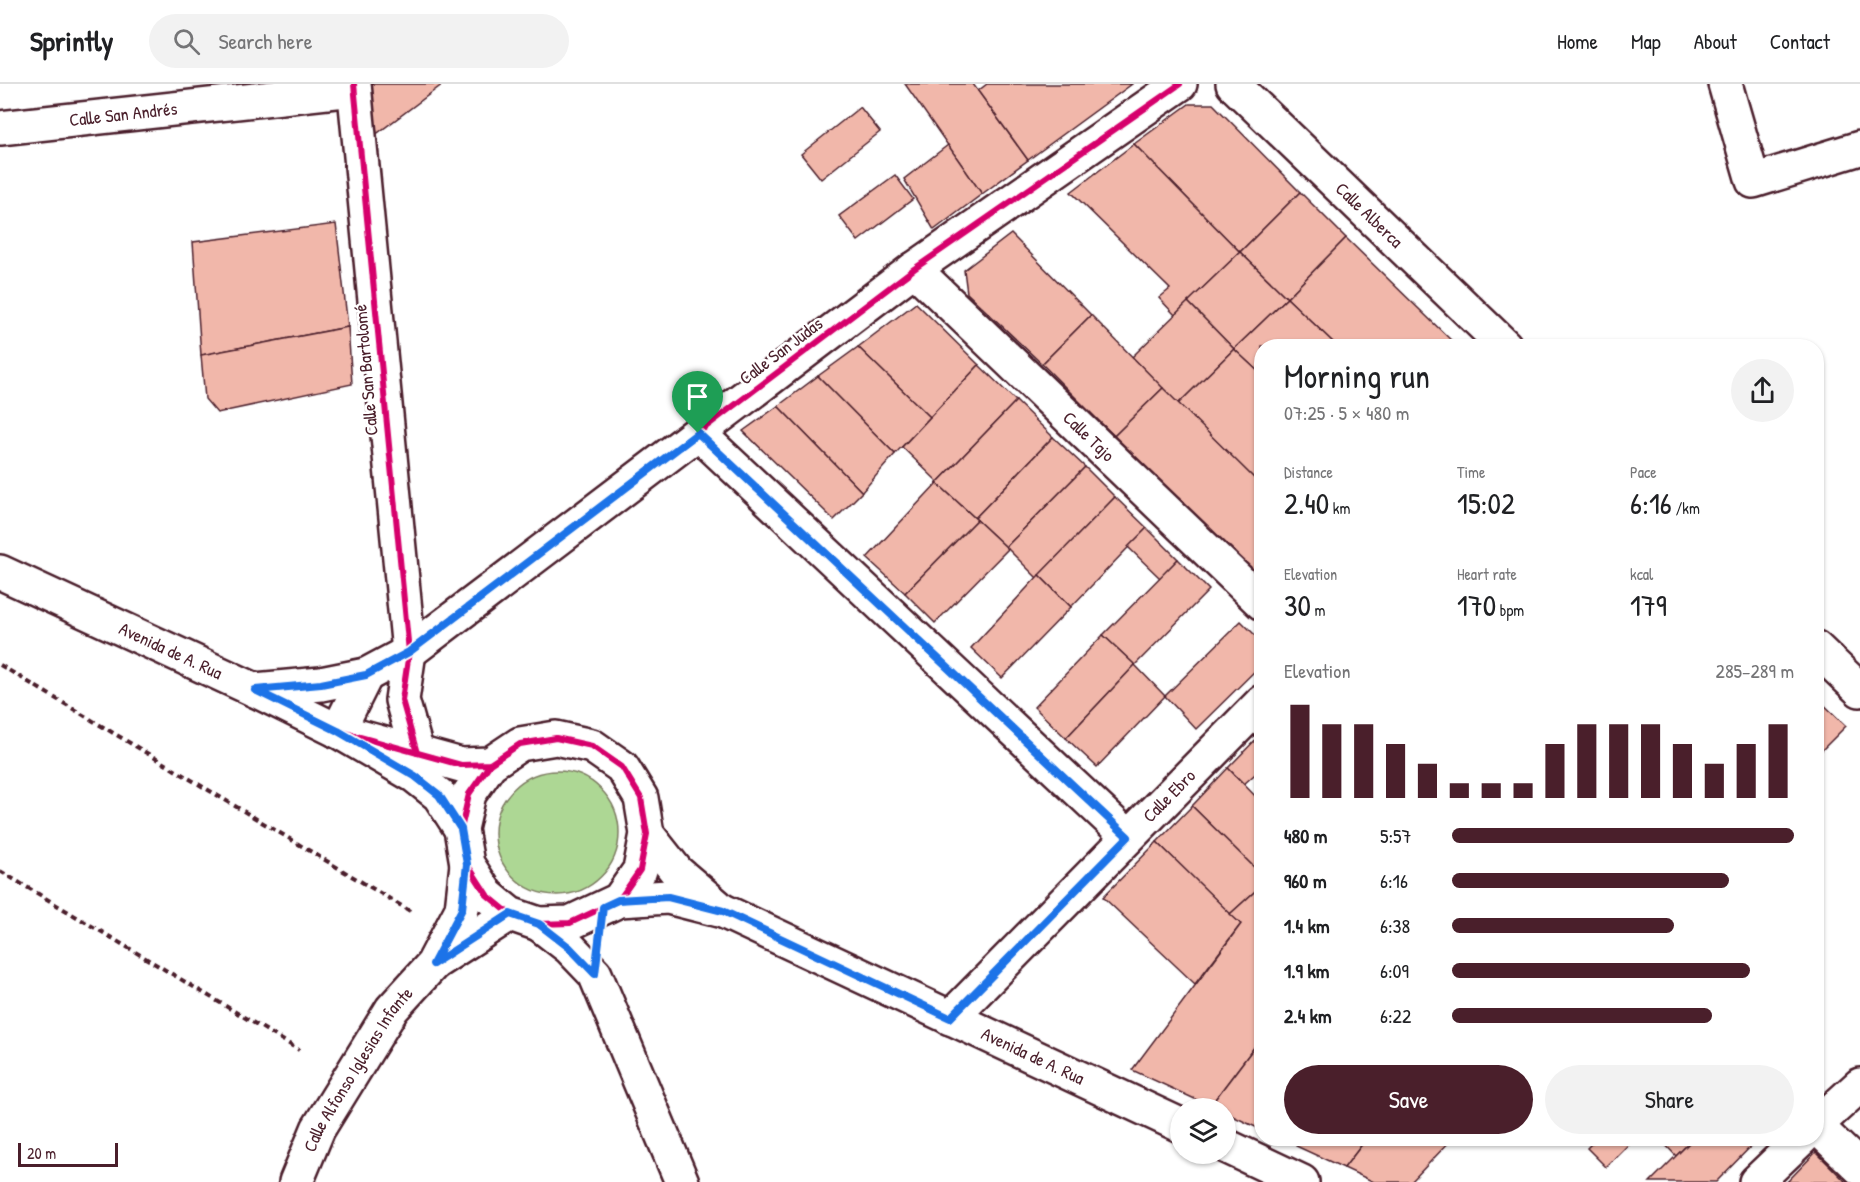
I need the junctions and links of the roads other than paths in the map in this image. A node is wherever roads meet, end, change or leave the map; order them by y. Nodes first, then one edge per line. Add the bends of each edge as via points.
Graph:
1 (1180, 84) edge
2 (1233, 84) edge
3 (1725, 84) edge
4 (354, 86) edge
5 (0, 128) edge
6 (1860, 148) edge
7 (914, 269) junction
8 (1498, 339) edge
9 (698, 433) junction
10 (0, 572) edge
11 (1254, 595) edge
12 (409, 652) junction
13 (1824, 656) edge
14 (366, 675) junction
15 (255, 690) junction
16 (1860, 690) edge
17 (1254, 710) edge
18 (338, 731) junction
19 (417, 753) junction
20 (490, 764) junction
21 (461, 829) junction
22 (648, 834) junction
23 (1128, 837) junction
24 (467, 864) junction
25 (611, 903) junction
26 (723, 911) junction
27 (525, 919) junction
28 (433, 964) junction
29 (595, 974) junction
30 (950, 1018) junction
31 (1860, 1085) edge
32 (1824, 1118) edge
33 (1170, 1120) edge
34 (1824, 1133) edge
35 (1794, 1146) edge
36 (1236, 1151) edge
37 (1860, 1168) edge
38 (296, 1182) edge
39 (682, 1182) edge
40 (1302, 1182) edge
41 (1756, 1182) edge

1 - 7 street, Calle San Judas
2 - 8 street, Calle Alberca
3 - 6 street via 1753,181
4 - 5 street, Calle San Andrés
4 - 12 street, Calle San Bartolomé
7 - 9 street, Calle San Judas
7 - 11 street, Calle Tajo
9 - 12 street, Calle San Judas
9 - 23 street
10 - 15 street, Avenida de A. Rua
12 - 14 street, Calle San Judas
12 - 19 street via 402,700
13 - 16 street
14 - 15 street, Calle San Judas
14 - 18 street
15 - 18 street, Avenida de A. Rua
17 - 23 street, Calle Ebro
18 - 19 street, Avenida de A. Rua
18 - 21 street, Avenida de A. Rua via 415,776 439,795
19 - 20 street, Avenida de A. Rua via 461,765
20 - 21 street via 469,794
20 - 22 street via 520,744 556,738 592,746 622,767 641,798
21 - 24 street
22 - 25 street via 640,870
22 - 26 street, Avenida de A. Rua via 676,872
23 - 30 street, Calle Ebro
24 - 27 street via 487,895
24 - 28 street, Calle Alfonso Iglesias Infante via 462,909
25 - 26 street, Avenida de A. Rua via 668,897
25 - 27 street via 570,923
25 - 29 street
26 - 30 street, Avenida de A. Rua
27 - 28 street, Calle Alfonso Iglesias Infante
27 - 29 street via 570,948
28 - 38 street, Calle Alfonso Iglesias Infante via 392,1009 318,1129
29 - 39 street
30 - 33 street, Avenida de A. Rua
31 - 32 street
34 - 37 street
35 - 41 street
36 - 40 street

